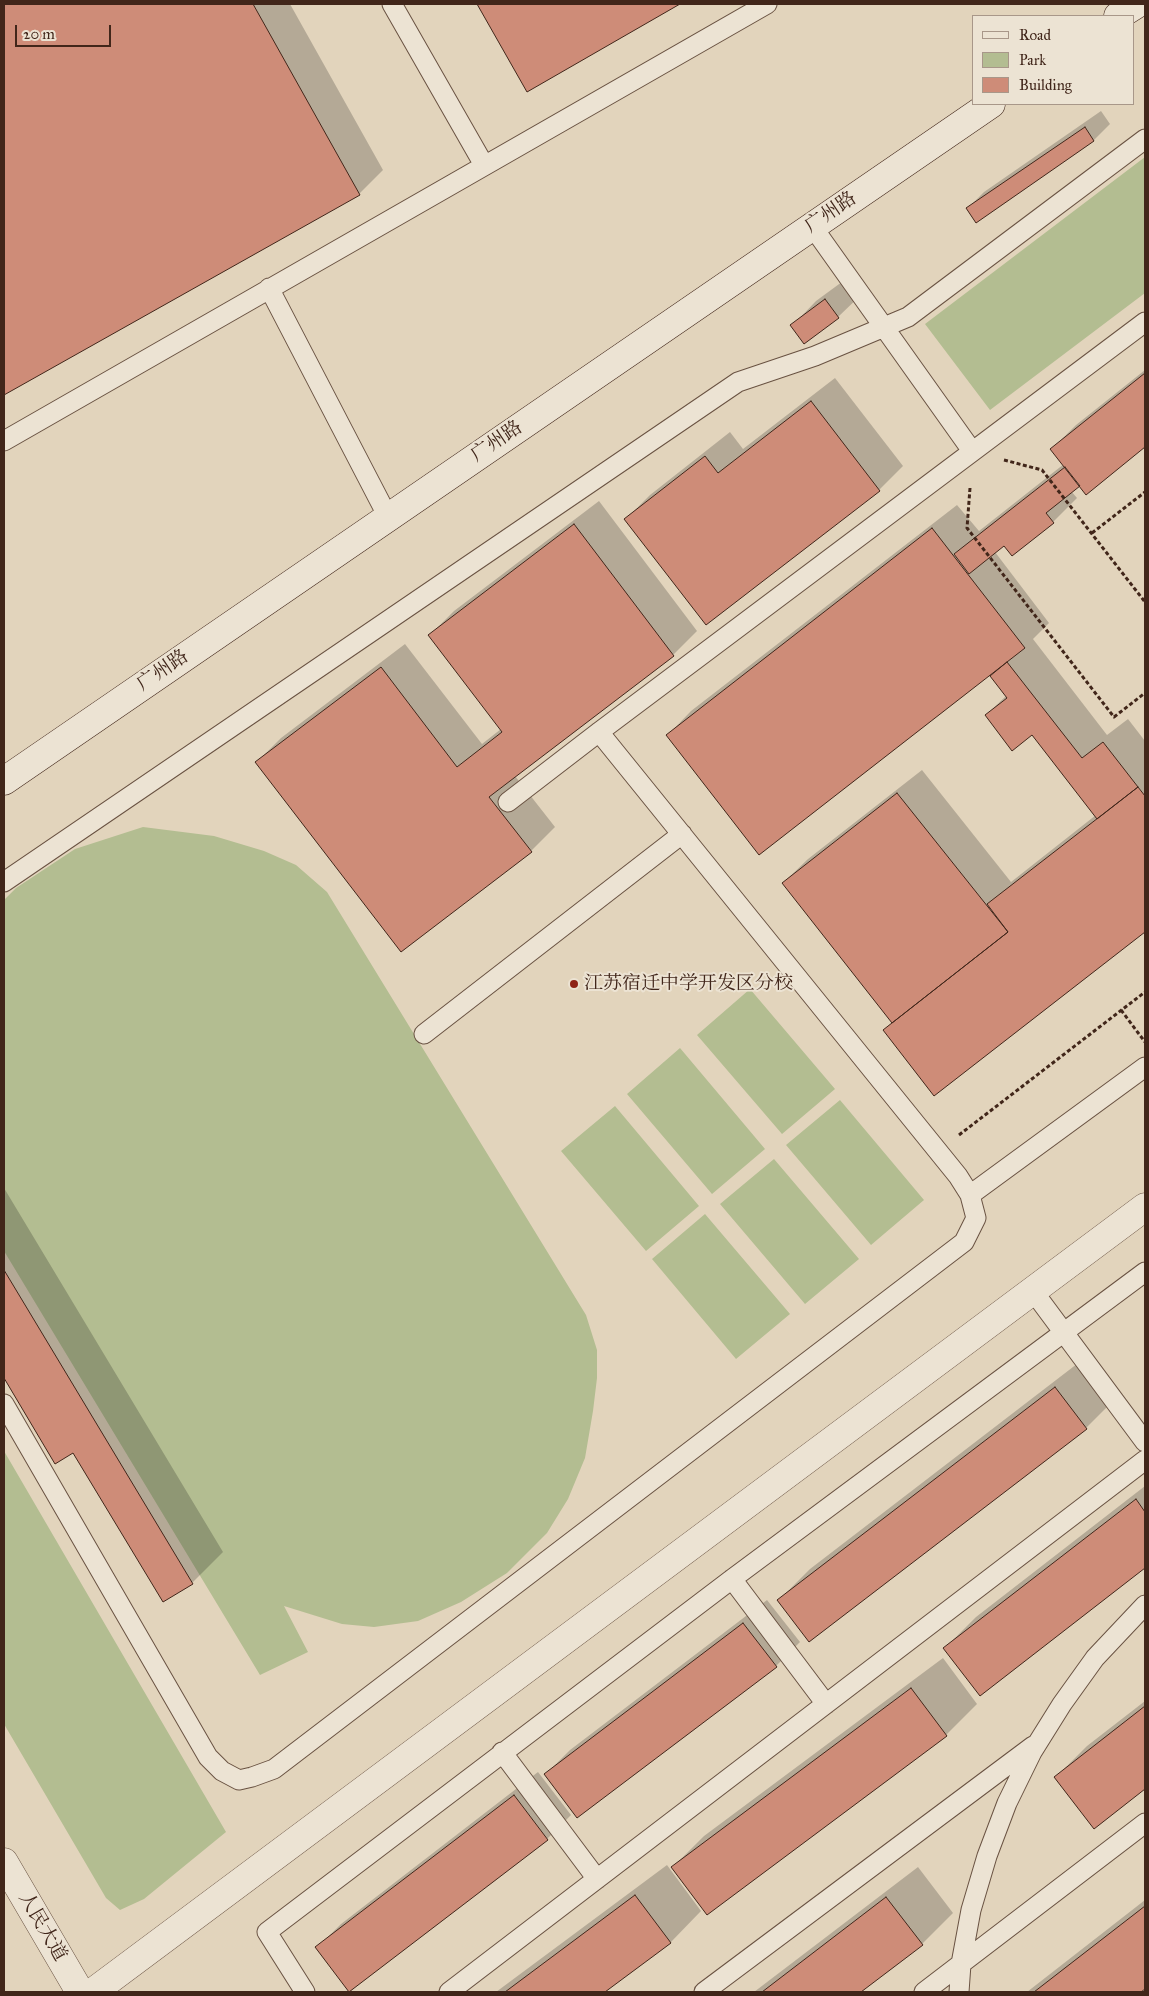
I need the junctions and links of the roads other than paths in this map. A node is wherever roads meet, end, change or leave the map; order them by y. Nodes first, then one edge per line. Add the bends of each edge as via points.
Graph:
1 (392, 4) edge
2 (767, 4) edge
3 (1137, 4) edge
4 (1120, 15) edge
5 (990, 105) edge
6 (1145, 139) edge
7 (484, 165) junction
8 (812, 226) junction
9 (269, 288) junction
10 (1145, 322) edge
11 (884, 327) junction
12 (4, 441) edge
13 (972, 452) junction
14 (388, 517) junction
15 (599, 732) junction
16 (4, 781) edge
17 (508, 802) dead end
18 (682, 834) junction
19 (4, 882) edge
20 (424, 1034) dead end
21 (1145, 1067) edge
22 (970, 1195) junction
23 (1145, 1207) edge
24 (1145, 1272) edge
25 (1034, 1291) junction
26 (1064, 1332) junction
27 (4, 1404) edge
28 (1145, 1442) edge
29 (1145, 1460) edge
30 (732, 1579) junction
31 (1145, 1605) edge
32 (826, 1704) junction
33 (1039, 1741) junction
34 (502, 1752) junction
35 (1145, 1824) edge
36 (4, 1862) edge
37 (597, 1879) junction
38 (962, 1964) junction
39 (80, 1992) edge
40 (93, 1992) edge
41 (305, 1992) edge
42 (449, 1992) edge
43 (704, 1992) edge
44 (924, 1992) edge
45 (959, 1992) edge

1 - 7 lane
2 - 7 lane
3 - 4 street
5 - 8 street, 广州路
6 - 11 lane via 908,317
7 - 9 lane
8 - 11 lane
8 - 14 street, 广州路
9 - 12 lane
9 - 14 lane
10 - 13 lane
11 - 13 lane
11 - 19 lane via 815,356 738,382
13 - 15 lane
14 - 16 street, 广州路
15 - 17 lane
15 - 18 lane
18 - 20 lane
18 - 22 lane
21 - 22 lane
22 - 27 lane via 976,1218 964,1242 274,1769 252,1777 238,1780 222,1772 208,1757
23 - 25 street
24 - 26 lane
25 - 26 lane
25 - 40 street
26 - 28 lane
26 - 30 lane
29 - 32 lane
30 - 32 lane
30 - 34 lane
31 - 33 lane via 1095,1658
32 - 37 lane
33 - 38 lane via 1007,1803 987,1856 971,1910
33 - 43 lane
34 - 37 lane
34 - 41 lane via 267,1932
35 - 38 lane
36 - 39 street, 人民大道
37 - 42 lane
38 - 44 lane
38 - 45 lane

